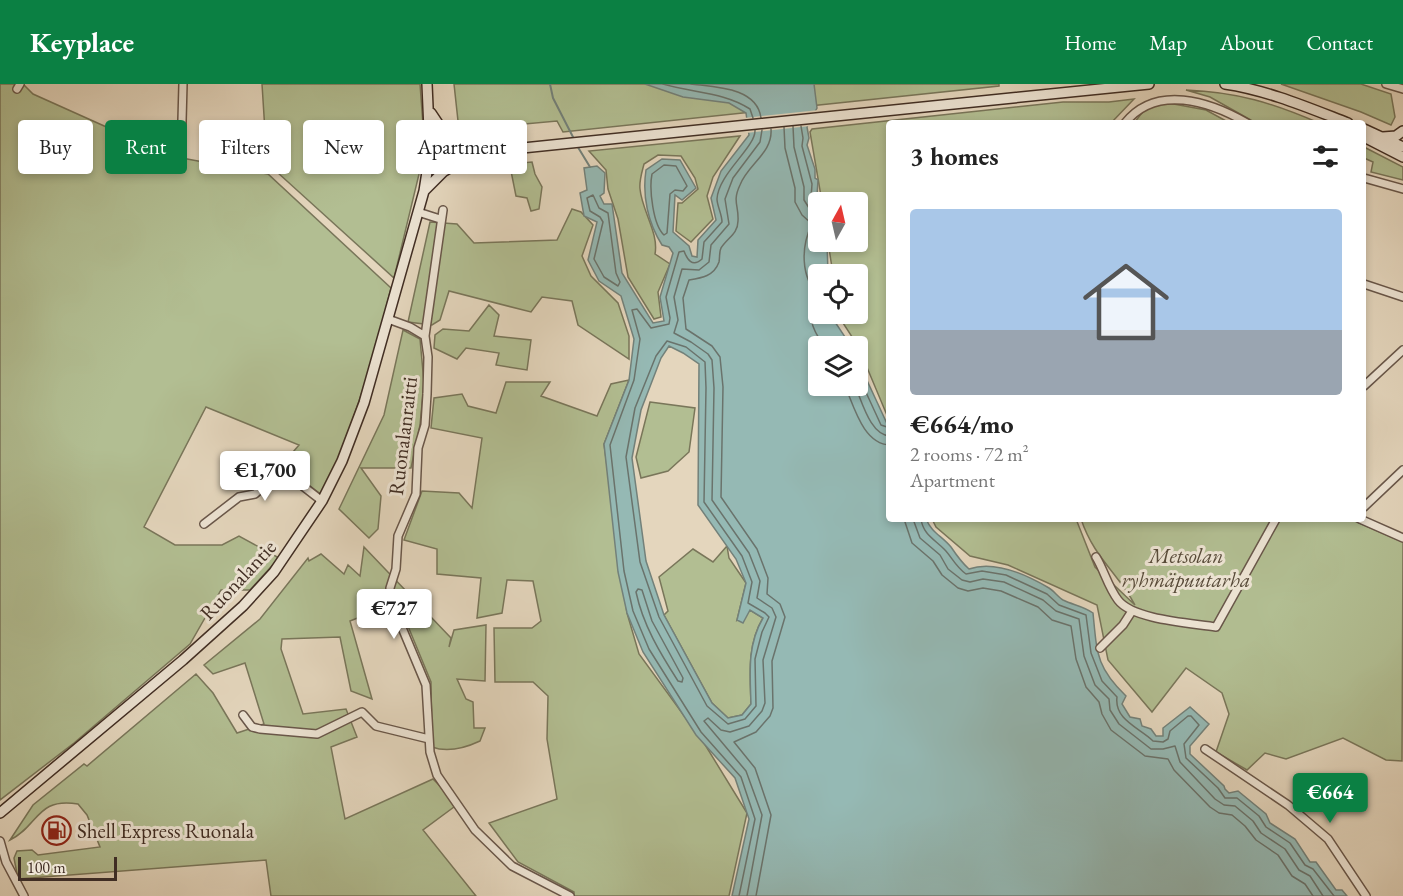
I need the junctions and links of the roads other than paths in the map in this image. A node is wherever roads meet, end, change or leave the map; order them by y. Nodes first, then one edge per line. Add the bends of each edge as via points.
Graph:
1 (183, 84) edge
2 (427, 84) edge
3 (1149, 84) edge
4 (1225, 84) edge
5 (1386, 84) edge
6 (1403, 89) edge
7 (430, 111) junction
8 (1322, 114) junction
9 (182, 120) edge
10 (430, 120) edge
11 (436, 120) edge
12 (1127, 120) edge
13 (1242, 120) edge
14 (1331, 120) edge
15 (1339, 120) edge
16 (1366, 130) edge
17 (1403, 131) edge
18 (1383, 137) junction
19 (1366, 138) edge
20 (1403, 147) edge
21 (527, 148) edge
22 (1403, 157) edge
23 (427, 174) edge
24 (440, 174) edge
25 (1366, 179) edge
26 (1403, 189) edge
27 (424, 191) junction
28 (443, 210) dead end
29 (418, 212) junction
30 (440, 219) junction
31 (1366, 285) edge
32 (1403, 297) edge
33 (388, 319) junction
34 (425, 336) junction
35 (1403, 350) edge
36 (1366, 384) edge
37 (1403, 470) edge
38 (322, 501) junction
39 (1366, 505) edge
40 (1274, 522) edge
41 (1366, 522) edge
42 (204, 524) dead end
43 (1403, 538) edge
44 (1096, 557) dead end
45 (1132, 611) junction
46 (1100, 648) dead end
47 (243, 714) dead end
48 (429, 739) junction
49 (1205, 749) dead end
50 (0, 813) edge
51 (0, 841) edge
52 (24, 896) edge
53 (570, 896) edge
54 (1366, 896) edge

1 - 9 street
2 - 7 street, Ruonalantie
3 - 21 street
4 - 8 street via 1252,89
5 - 6 street
7 - 10 street, Ruonalantie
7 - 11 street
8 - 14 street
8 - 15 street
12 - 13 street via 1150,99 1181,96 1216,105
16 - 18 street
17 - 18 street
18 - 20 street
19 - 22 street
23 - 27 street, Ruonalantie
24 - 27 street, Ruonalantie
25 - 26 street
27 - 29 street, Ruonalantie
28 - 30 street, Ruonalanraitti
29 - 30 street
29 - 33 street, Ruonalantie
30 - 34 street, Ruonalanraitti
31 - 32 street
33 - 34 street
33 - 38 street, Ruonalantie via 354,433
34 - 48 street, Ruonalanraitti via 427,394 425,425 418,448 416,494 399,536 390,599 426,685
35 - 36 street
37 - 39 street
38 - 42 street via 286,473 275,476 255,494 239,497
38 - 50 street, Ruonalantie via 274,572 243,606
40 - 45 street via 1216,627
41 - 43 street
44 - 45 street via 1118,600
45 - 46 street via 1123,626
47 - 48 street via 252,727 317,734 362,712 376,726
48 - 53 street, Ruonalanraitti via 431,762 437,775 475,830 512,866
49 - 54 street via 1288,806 1328,839
51 - 52 street

